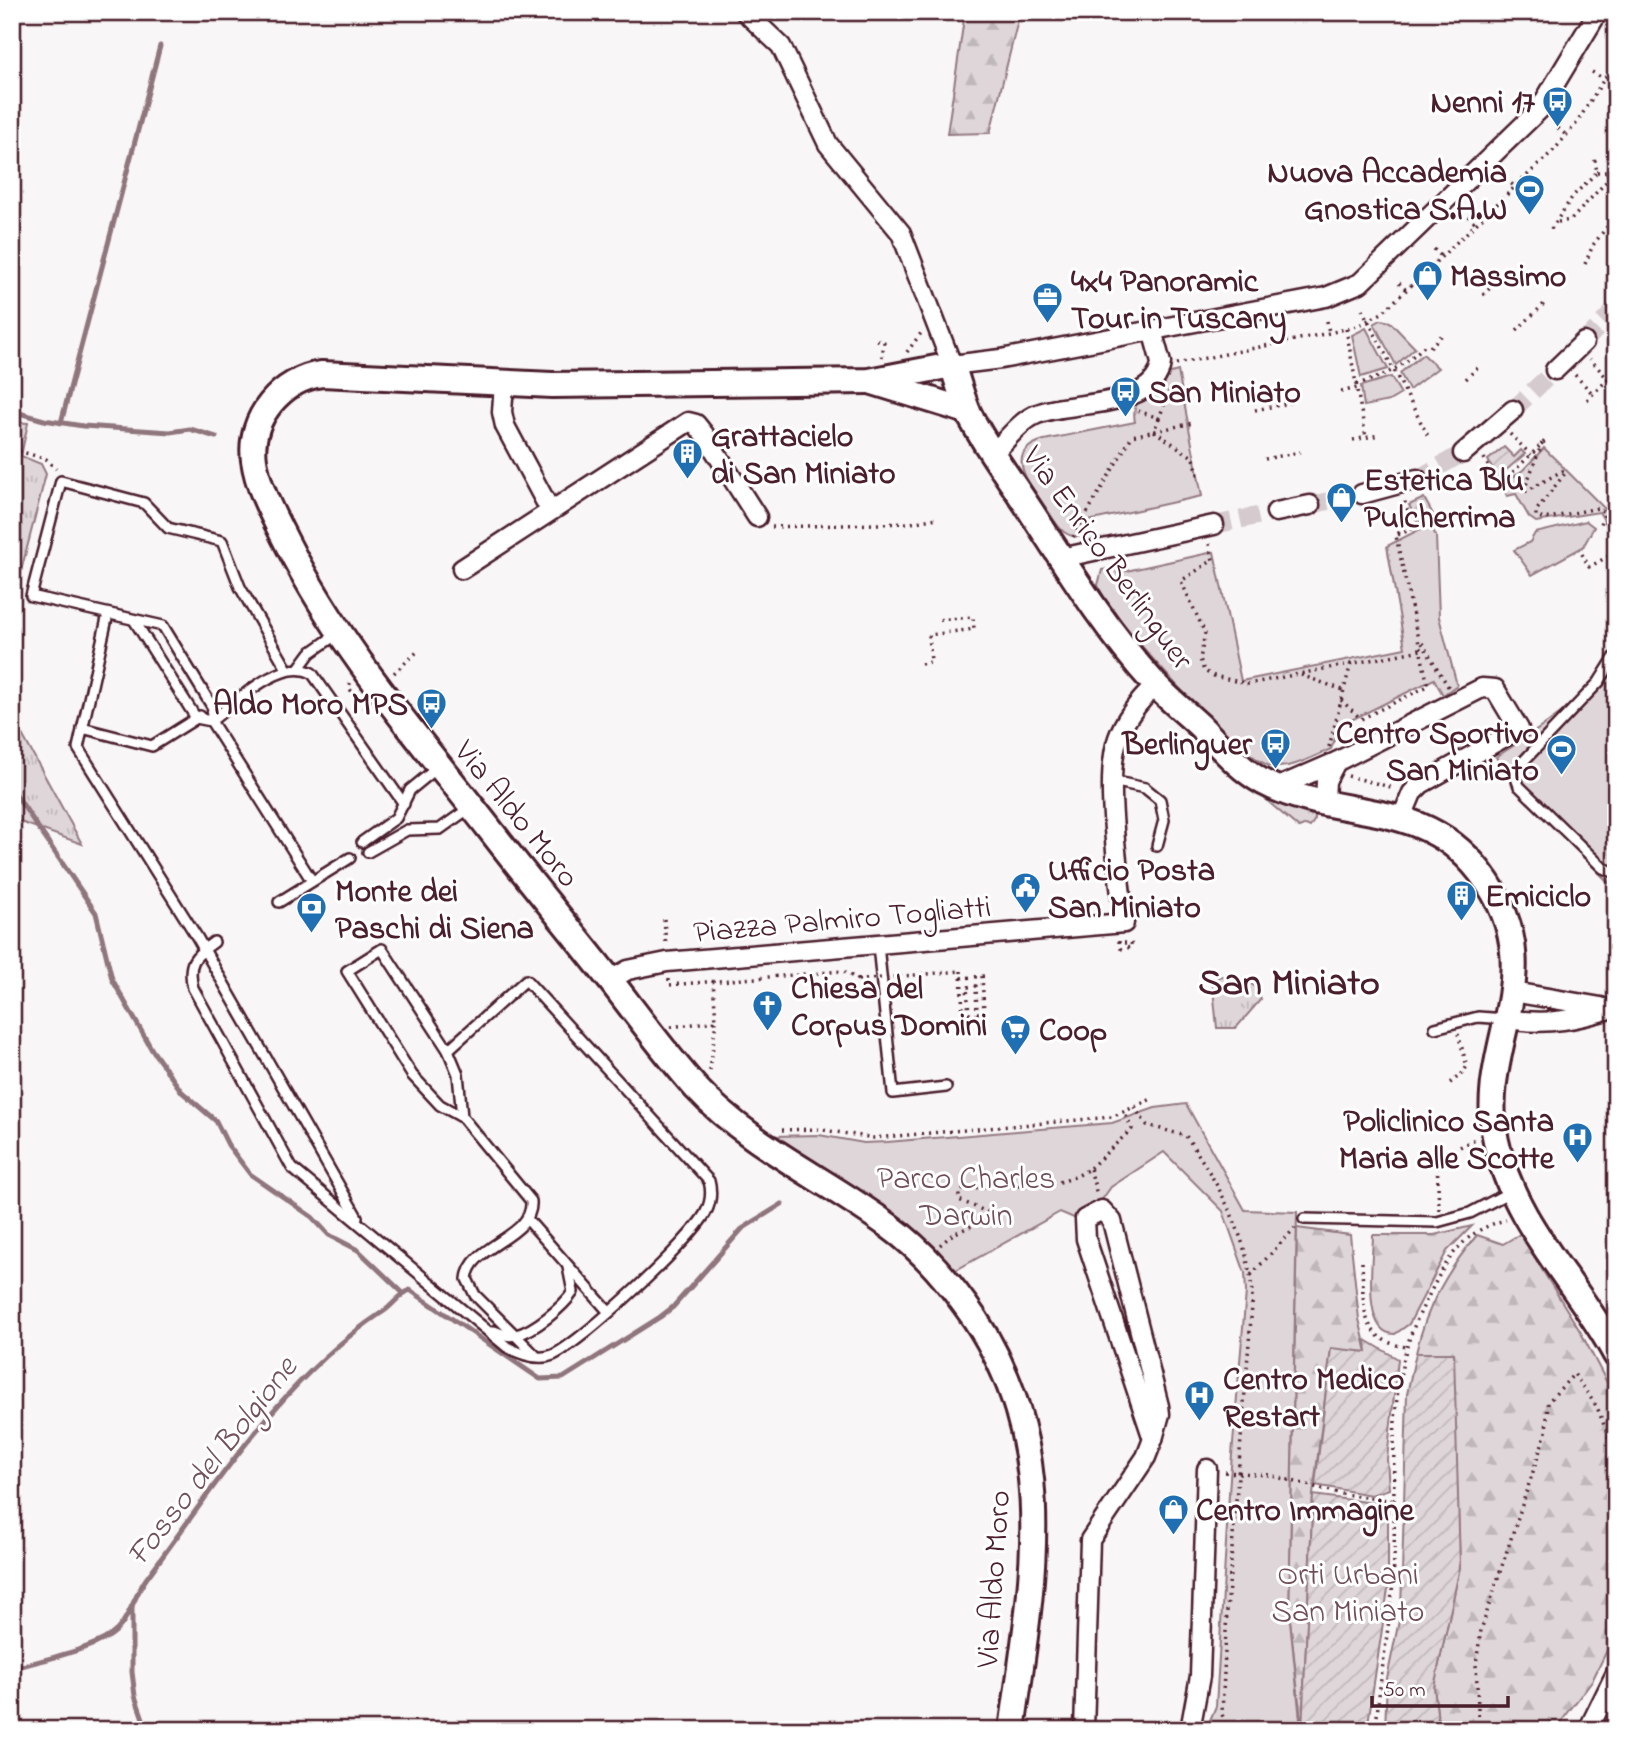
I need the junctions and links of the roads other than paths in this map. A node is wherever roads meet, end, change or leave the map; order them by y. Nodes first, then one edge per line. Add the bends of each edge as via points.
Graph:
1 (745, 12) edge
2 (1598, 12) edge
3 (1152, 330) junction
4 (1586, 350) tunnel mouth
5 (952, 365) junction
6 (1564, 371) tunnel mouth
7 (869, 381) junction
8 (504, 383) junction
9 (1513, 410) tunnel mouth
10 (967, 411) junction
11 (993, 453) junction
12 (1463, 453) tunnel mouth
13 (1417, 479) tunnel mouth
14 (1362, 494) tunnel mouth
15 (1310, 505) tunnel mouth
16 (550, 510) junction
17 (1276, 512) tunnel mouth
18 (757, 517) road end
19 (1211, 532) tunnel mouth
20 (1067, 548) junction
21 (462, 569) dead end
22 (108, 614) junction
23 (134, 620) junction
24 (338, 633) junction
25 (1616, 655) edge
26 (299, 668) junction
27 (287, 669) junction
28 (1156, 685) junction
29 (213, 708) junction
30 (196, 718) junction
31 (211, 721) junction
32 (82, 728) junction
33 (1335, 762) junction
34 (439, 767) junction
35 (1112, 781) junction
36 (1276, 788) junction
37 (1325, 801) junction
38 (404, 804) junction
39 (472, 806) junction
40 (1402, 817) junction
41 (362, 842) dead end
42 (1157, 846) dead end
43 (368, 852) dead end
44 (350, 858) dead end
45 (1616, 873) edge
46 (312, 881) junction
47 (279, 902) dead end
48 (214, 942) dead end
49 (878, 945) junction
50 (204, 949) junction
51 (610, 980) junction
52 (1513, 992) junction
53 (1616, 1007) edge
54 (1509, 1019) junction
55 (1435, 1028) dead end
56 (448, 1050) junction
57 (946, 1087) dead end
58 (462, 1117) junction
59 (1514, 1191) junction
60 (527, 1219) junction
61 (1304, 1219) road end
62 (359, 1222) junction
63 (568, 1267) junction
64 (608, 1311) junction
65 (489, 1329) junction
66 (516, 1335) junction
67 (1616, 1355) edge
68 (536, 1357) junction
69 (1153, 1439) junction
70 (1207, 1469) road end
71 (1616, 1673) edge
72 (1012, 1730) edge
73 (1084, 1730) edge
74 (1190, 1730) edge
75 (1588, 1730) edge

1 - 5 street, Via Enrico Berlinguer via 781,46 828,144 901,233
2 - 3 street via 1539,110 1367,278 1326,297
3 - 5 street
3 - 11 street via 1161,363 1152,382 1122,398 1033,415
4 - 6 street
5 - 7 street, Via Aldo Moro
5 - 10 street, Via Enrico Berlinguer
7 - 8 street, Via Aldo Moro
7 - 10 street, Via Aldo Moro
8 - 16 street via 505,426
8 - 24 street, Via Aldo Moro via 323,374 296,382 270,403 254,440 256,474 291,552
9 - 12 street
10 - 11 street, Via Enrico Berlinguer
11 - 20 street, Via Enrico Berlinguer
13 - 14 street
15 - 17 street
16 - 18 street via 688,422 704,434
16 - 21 street
19 - 20 street
20 - 28 street, Via Enrico Berlinguer via 1117,637
22 - 23 lane
22 - 27 lane via 31,596 61,481 144,503 168,528 222,541 240,587
22 - 32 lane
23 - 29 lane via 163,626
23 - 30 lane
24 - 26 lane via 310,653
24 - 34 street, Via Aldo Moro
25 - 45 lane via 1599,682 1518,766 1515,775 1519,786 1603,868
26 - 27 lane
26 - 38 lane via 318,680
27 - 31 lane
28 - 35 street via 1121,729
28 - 36 street, Via Enrico Berlinguer via 1242,766
29 - 30 lane
29 - 31 lane
30 - 31 lane
30 - 32 lane via 152,746
31 - 46 lane
32 - 50 lane via 78,748
33 - 36 street
33 - 37 street via 1326,781
33 - 40 street via 1490,687 1499,694 1519,729 1421,785 1412,793
34 - 38 lane via 410,790
34 - 39 street, Via Aldo Moro
35 - 42 lane via 1145,788 1160,800 1164,820
35 - 49 street, Piazza Palmiro Togliatti via 1124,923
36 - 37 street, Via Enrico Berlinguer
37 - 40 street, Via Enrico Berlinguer
38 - 41 lane via 396,818
39 - 43 lane via 439,829 407,830
39 - 51 street, Via Aldo Moro
40 - 52 street, Via Enrico Berlinguer via 1447,840 1488,883 1508,929
44 - 46 lane
46 - 47 lane
48 - 50 lane
49 - 51 street, Piazza Palmiro Togliatti via 667,962 628,970
49 - 57 lane via 893,1093
50 - 62 lane
50 - 62 lane via 191,962 193,988 286,1159
51 - 72 street, Via Aldo Moro via 678,1068 721,1112 918,1248 950,1283 991,1346 1023,1424 1034,1497 1032,1569
52 - 53 street
52 - 54 street, Via Enrico Berlinguer
53 - 54 street via 1562,1022
54 - 55 lane via 1478,1017
54 - 59 street, Via Enrico Berlinguer via 1493,1089 1493,1110 1496,1144
56 - 58 lane via 458,1074
56 - 58 lane via 383,949 347,971 412,1075 440,1105
56 - 64 lane via 526,980 709,1181 711,1198 698,1224 665,1261
58 - 60 lane via 529,1197
59 - 61 lane via 1471,1213 1437,1222
59 - 67 street, Via Enrico Berlinguer
60 - 63 lane
60 - 66 lane via 477,1260 467,1279 475,1295
62 - 65 lane
63 - 64 lane
63 - 66 lane via 574,1285 570,1297
64 - 68 lane via 555,1354
65 - 66 lane
65 - 68 lane via 507,1346
66 - 68 lane
69 - 69 street via 1086,1240 1085,1219 1098,1211 1107,1212 1112,1221 1159,1406
69 - 73 street via 1146,1457 1090,1540
70 - 74 street via 1200,1676
71 - 75 street

